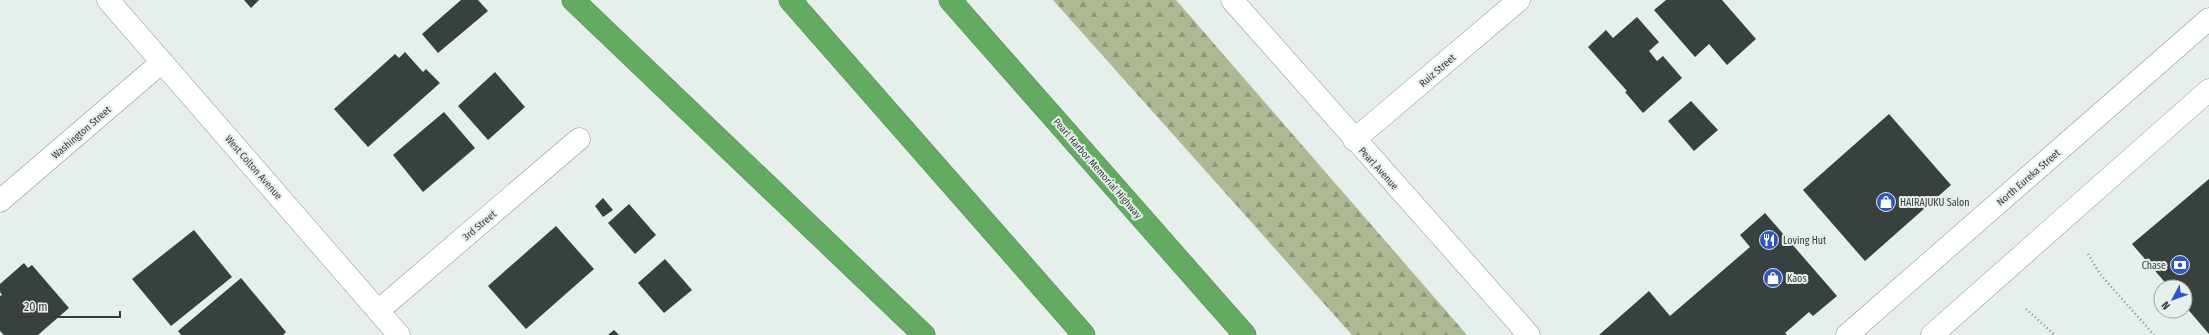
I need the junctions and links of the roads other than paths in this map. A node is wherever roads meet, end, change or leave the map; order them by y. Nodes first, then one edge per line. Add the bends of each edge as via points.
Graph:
1 (108, 0) edge
2 (573, 0) edge
3 (790, 0) edge
4 (950, 0) edge
5 (1232, 0) edge
6 (1519, 0) edge
7 (2209, 19) edge
8 (162, 62) junction
9 (2209, 90) edge
10 (580, 139) dead end
11 (1354, 140) junction
12 (0, 201) edge
13 (378, 311) junction
14 (399, 335) edge
15 (924, 335) edge
16 (1084, 335) edge
17 (1246, 335) edge
18 (1529, 335) edge
19 (1847, 335) edge
20 (1932, 335) edge

1 - 8 street, West Colton Avenue
2 - 15 highway
3 - 16 highway
4 - 17 highway, Pearl Harbor Memorial Highway
5 - 11 street, Pearl Avenue
6 - 11 street, Ruiz Street
7 - 19 street, North Eureka Street
8 - 12 street, Washington Street
8 - 13 street, West Colton Avenue
9 - 20 street
10 - 13 street, 3rd Street
11 - 18 street, Pearl Avenue
13 - 14 street, West Colton Avenue

